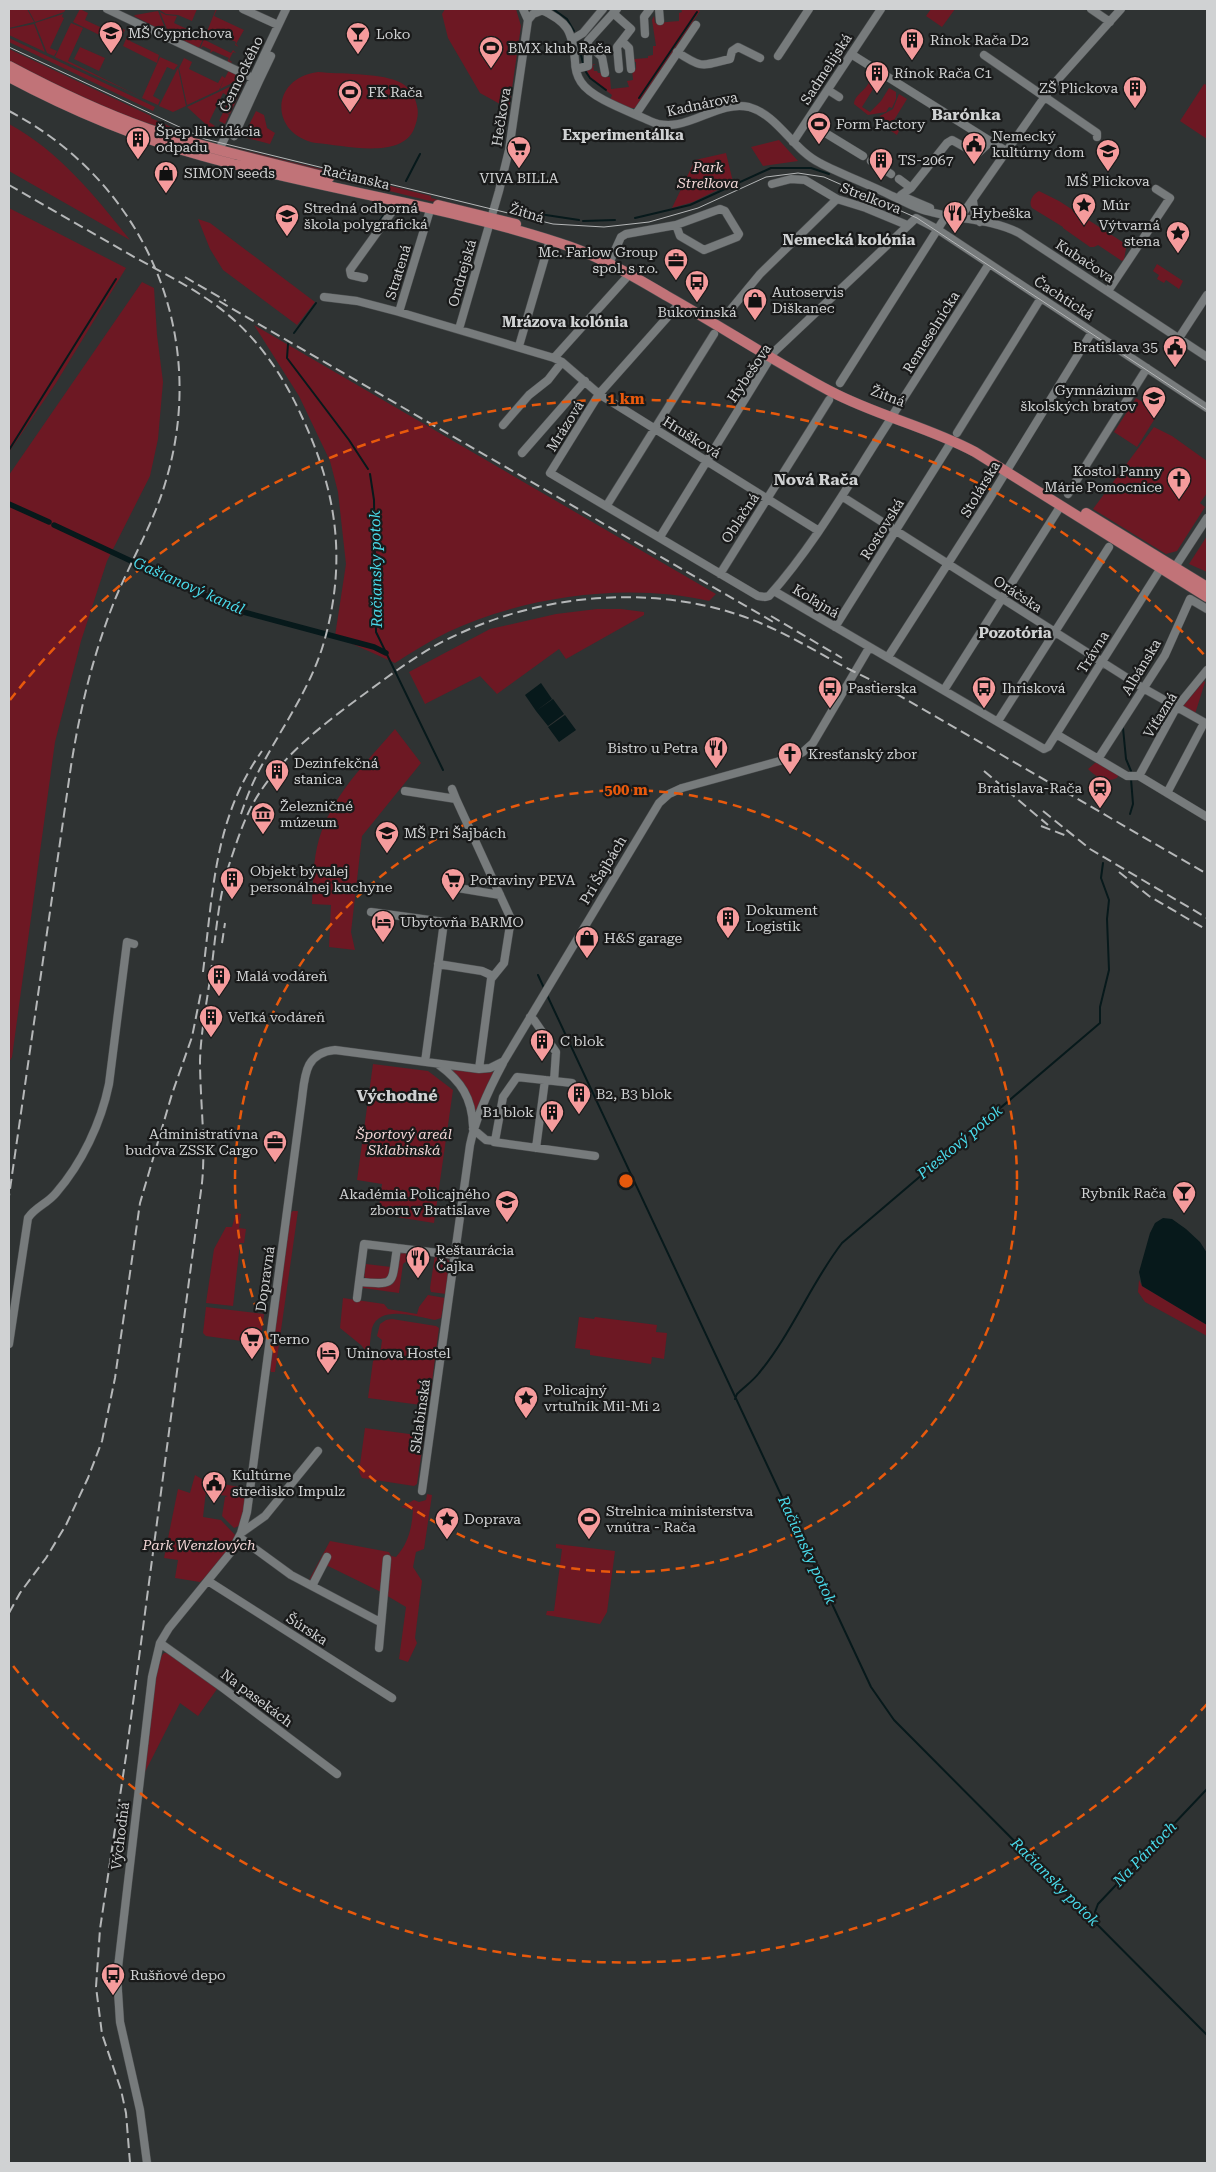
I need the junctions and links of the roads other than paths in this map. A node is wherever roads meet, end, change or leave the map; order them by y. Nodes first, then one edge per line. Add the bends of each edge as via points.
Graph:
1 (107, 9) edge
2 (243, 9) edge
3 (286, 9) edge
4 (523, 9) edge
5 (650, 9) edge
6 (659, 9) edge
7 (809, 9) edge
8 (881, 9) edge
9 (1091, 9) edge
10 (1120, 9) edge
11 (541, 10) edge
12 (600, 10) edge
13 (615, 11) edge
14 (528, 20) junction
15 (660, 21) dead end
16 (1110, 22) junction
17 (278, 25) junction
18 (696, 25) dead end
19 (645, 34) dead end
20 (573, 39) junction
21 (622, 41) junction
22 (587, 49) junction
23 (678, 52) junction
24 (852, 54) junction
25 (984, 55) dead end
26 (271, 56) dead end
27 (778, 56) dead end
28 (760, 58) dead end
29 (9, 66) edge
30 (619, 69) dead end
31 (631, 69) dead end
32 (576, 70) junction
33 (605, 73) dead end
34 (9, 77) edge
35 (256, 79) junction
36 (828, 90) junction
37 (1045, 96) junction
38 (839, 97) dead end
39 (636, 114) junction
40 (807, 122) junction
41 (819, 129) dead end
42 (827, 134) dead end
43 (234, 136) dead end
44 (1097, 136) dead end
45 (793, 142) junction
46 (990, 142) junction
47 (1006, 152) junction
48 (218, 154) junction
49 (863, 156) dead end
50 (871, 161) dead end
51 (891, 174) dead end
52 (899, 179) dead end
53 (772, 184) dead end
54 (911, 188) junction
55 (1156, 189) dead end
56 (890, 194) junction
57 (901, 195) junction
58 (837, 199) junction
59 (917, 201) junction
60 (973, 201) junction
61 (399, 202) junction
62 (430, 210) junction
63 (937, 213) junction
64 (946, 216) junction
65 (959, 219) junction
66 (490, 220) junction
67 (980, 222) junction
68 (676, 225) junction
69 (907, 225) junction
70 (937, 229) junction
71 (550, 240) junction
72 (612, 259) junction
73 (989, 264) junction
74 (627, 277) dead end
75 (364, 278) dead end
76 (1108, 291) junction
77 (1207, 295) edge
78 (324, 297) dead end
79 (1041, 298) junction
80 (680, 303) junction
81 (399, 312) junction
82 (728, 314) dead end
83 (458, 329) junction
84 (1092, 332) junction
85 (714, 334) dead end
86 (1179, 338) junction
87 (519, 346) junction
88 (773, 355) junction
89 (1207, 357) edge
90 (554, 358) junction
91 (562, 362) junction
92 (1147, 368) junction
93 (585, 381) junction
94 (840, 383) dead end
95 (600, 394) junction
96 (829, 400) dead end
97 (1207, 408) edge
98 (893, 415) junction
99 (503, 425) dead end
100 (654, 429) junction
101 (957, 433) dead end
102 (950, 444) dead end
103 (522, 453) dead end
104 (707, 462) junction
105 (1008, 468) junction
106 (550, 473) joint
107 (1068, 494) dead end
108 (843, 497) junction
109 (768, 498) junction
110 (606, 505) junction
111 (1058, 510) dead end
112 (1207, 518) edge
113 (819, 531) junction
114 (895, 531) junction
115 (660, 538) junction
116 (1109, 546) dead end
117 (949, 564) junction
118 (1175, 567) junction
119 (1161, 568) junction
120 (720, 574) junction
121 (1179, 579) junction
122 (1207, 587) edge
123 (774, 591) junction
124 (1207, 597) edge
125 (1002, 599) junction
126 (1206, 608) edge
127 (835, 627) junction
128 (1055, 632) junction
129 (870, 648) junction
130 (888, 657) junction
131 (1102, 661) junction
132 (1207, 670) edge
133 (1143, 688) junction
134 (944, 690) junction
135 (1176, 708) junction
136 (998, 721) junction
137 (1206, 723) edge
138 (1056, 734) junction
139 (1045, 748) joint
140 (1098, 759) junction
141 (1139, 776) junction
142 (452, 789) dead end
143 (405, 791) dead end
144 (1167, 793) junction
145 (456, 799) junction
146 (1207, 818) edge
147 (458, 888) dead end
148 (500, 895) junction
149 (371, 912) dead end
150 (134, 944) dead end
151 (438, 964) junction
152 (493, 976) junction
153 (530, 1017) junction
154 (504, 1061) junction
155 (426, 1062) junction
156 (438, 1064) junction
157 (479, 1069) junction
158 (545, 1080) junction
159 (554, 1081) junction
160 (572, 1083) dead end
161 (473, 1130) junction
162 (494, 1142) junction
163 (536, 1148) junction
164 (595, 1156) dead end
165 (397, 1248) junction
166 (455, 1255) junction
167 (359, 1282) junction
168 (356, 1298) dead end
169 (9, 1344) edge
170 (318, 1451) dead end
171 (422, 1492) dead end
172 (240, 1535) junction
173 (327, 1557) dead end
174 (387, 1560) dead end
175 (208, 1581) junction
176 (312, 1586) junction
177 (380, 1622) junction
178 (160, 1644) junction
179 (379, 1648) dead end
180 (392, 1698) dead end
181 (337, 1774) dead end
182 (147, 2163) edge

1 - 35 street
2 - 17 street
3 - 17 street, Černockého
4 - 14 street
5 - 19 street via 644,17
6 - 15 street
7 - 27 street
8 - 24 street, Sadmelijská
9 - 16 street
10 - 16 street
11 - 14 street
11 - 20 street via 562,21
12 - 20 street via 583,33
13 - 21 street via 632,25
13 - 22 street via 587,43
14 - 66 street, Hečkova via 509,150
16 - 37 street
17 - 35 street, Černockého
18 - 23 street, Kadnárova
20 - 32 street, Kadnárova
21 - 30 street via 617,47
21 - 31 street via 629,48
22 - 32 street via 588,66
22 - 33 street via 593,49 602,57
23 - 28 street via 694,64 703,66 730,59 732,51 738,47
23 - 39 street, Kadnárova
24 - 36 street, Sadmelijská
24 - 46 street
25 - 37 street
26 - 35 street
29 - 48 main road, Račianska via 106,112
32 - 39 street, Kadnárova via 592,93
34 - 48 main road, Račianska via 64,105 155,141
35 - 43 street
35 - 48 street, Černockého
36 - 38 street
36 - 40 street, Sadmelijská
37 - 44 street
37 - 47 street
39 - 45 street, Kadnárova via 669,125 744,106 765,116
40 - 41 street
40 - 45 street, Sadmelijská
42 - 49 street
45 - 56 street, Kubačova via 819,163
46 - 47 street
46 - 54 street via 977,154 953,138
47 - 60 street
48 - 61 main road, Račianska
48 - 66 main road, Račianska
50 - 51 street
52 - 54 street
53 - 58 street, Strelkova via 805,180
54 - 57 street
54 - 59 street
55 - 76 street via 1170,198
56 - 57 street, Kubačova
56 - 63 street, Kubačova
57 - 59 street, Kubačova
58 - 69 street, Strelkova
58 - 82 street via 760,274
59 - 63 street, Kubačova
60 - 65 street
60 - 67 street via 975,216
61 - 62 main road, Račianska
61 - 75 street via 350,270 352,275
62 - 66 main road, Račianska
62 - 81 street, Stratená
63 - 64 street, Kubačova
64 - 65 street, Kubačova
64 - 70 street
65 - 67 street, Kubačova
66 - 71 main road, Žitná
66 - 72 main road, Žitná via 563,239
66 - 83 street, Ondrejská
67 - 76 street, Kubačova via 1019,233
68 - 68 street via 720,209 725,211 739,234 704,250 680,236
68 - 72 street via 621,237
69 - 70 street, Čachtická via 918,218
69 - 88 street, Hybešova
70 - 73 street, Čachtická
70 - 94 street
71 - 80 main road, Žitná via 602,260
71 - 87 street
72 - 88 main road, Žitná
73 - 79 street, Čachtická
73 - 98 street, Remeselnícka
74 - 90 street
76 - 86 street, Kubačova
77 - 86 street
78 - 81 street, Hrušková via 357,301
79 - 84 street, Čachtická
79 - 101 street
80 - 88 main road, Žitná
80 - 95 street, Mrázová
81 - 83 street, Hrušková
83 - 87 street, Hrušková
84 - 92 street, Čachtická
84 - 105 street, Stolárska
85 - 100 street
86 - 89 street, Kubačova
87 - 90 street, Hrušková
88 - 98 main road, Žitná via 838,396
88 - 104 street, Hybešova
90 - 91 street, Hrušková
91 - 93 street, Hrušková
91 - 99 street
92 - 97 street, Čachtická
92 - 107 street
93 - 95 street, Hrušková
93 - 103 street
95 - 100 street, Hrušková
95 - 106 street, Mrázová
96 - 109 street, Oblačná
98 - 105 main road, Žitná
98 - 108 street, Remeselnícka
100 - 104 street, Hrušková
100 - 110 street
102 - 114 street, Rostovská
104 - 109 street, Hrušková
104 - 115 street, Hybešova
105 - 117 street, Stolárska
105 - 118 main road, Žitná
105 - 119 main road, Žitná
106 - 110 street, Koľajná
108 - 113 street, Remeselnícka
108 - 114 street, Oráčska
109 - 113 street, Hrušková
109 - 120 street, Oblačná
110 - 115 street, Koľajná
111 - 125 street
112 - 118 street
113 - 123 street, Remeselnícka
114 - 117 street, Oráčska
114 - 127 street, Rostovská
115 - 120 street, Koľajná
116 - 128 street
117 - 125 street, Oráčska
117 - 130 street, Stolárska
118 - 119 main road
118 - 121 main road
118 - 122 main road, Žitná
119 - 121 main road, Žitná
119 - 131 street, Trávna
120 - 123 street, Koľajná via 761,597
121 - 124 main road, Žitná
123 - 127 street, Koľajná
125 - 128 street, Oráčska
125 - 134 street
126 - 133 street, Albánska via 1190,599 1164,655
127 - 129 street, Koľajná
128 - 131 street, Oráčska
128 - 136 street
129 - 130 street, Koľajná
129 - 153 street, Pri Šajbách via 813,743 803,752 682,788 663,799 631,846
130 - 134 street, Koľajná
131 - 133 street, Oráčska
131 - 138 street, Trávna
132 - 135 street, Víťazná
133 - 135 street, Oráčska
133 - 140 street, Albánska
134 - 136 street, Koľajná
135 - 137 street, Oráčska
135 - 141 street, Víťazná
136 - 139 street, Koľajná
137 - 144 street
138 - 139 street, Trávna
138 - 140 street
140 - 141 street via 1127,776
141 - 144 street
142 - 145 street
143 - 145 street
144 - 146 street
145 - 148 street
147 - 148 street
148 - 152 street via 511,920 504,962
149 - 151 street via 444,922
150 - 169 street via 127,942 105,1104 70,1175 56,1194 32,1210 28,1218
151 - 152 street via 482,971
151 - 155 street
152 - 157 street
153 - 154 street, Pri Šajbách
153 - 159 street via 556,1052
154 - 157 street
154 - 161 street, Sklabinská via 488,1090
155 - 156 street
155 - 172 street, Dopravná via 341,1050 317,1054 307,1069 248,1504
156 - 157 street
156 - 161 street via 457,1080 467,1095
158 - 159 street
158 - 162 street via 516,1078 503,1097
158 - 163 street
159 - 160 street
161 - 162 street
161 - 166 street, Sklabinská
162 - 163 street
163 - 164 street
165 - 166 street
165 - 167 street via 393,1277 387,1283
165 - 167 street via 364,1244
166 - 171 street, Sklabinská
167 - 168 street
170 - 172 street, Východná via 265,1516
172 - 175 street, Východná
172 - 176 street via 291,1575
173 - 176 street
174 - 177 street
175 - 178 street, Východná via 176,1618
175 - 180 street, Šúrska
176 - 177 street
177 - 179 street
178 - 181 street, Na pasekách
178 - 182 street, Východná via 152,1677 117,1976 120,2022 140,2110

